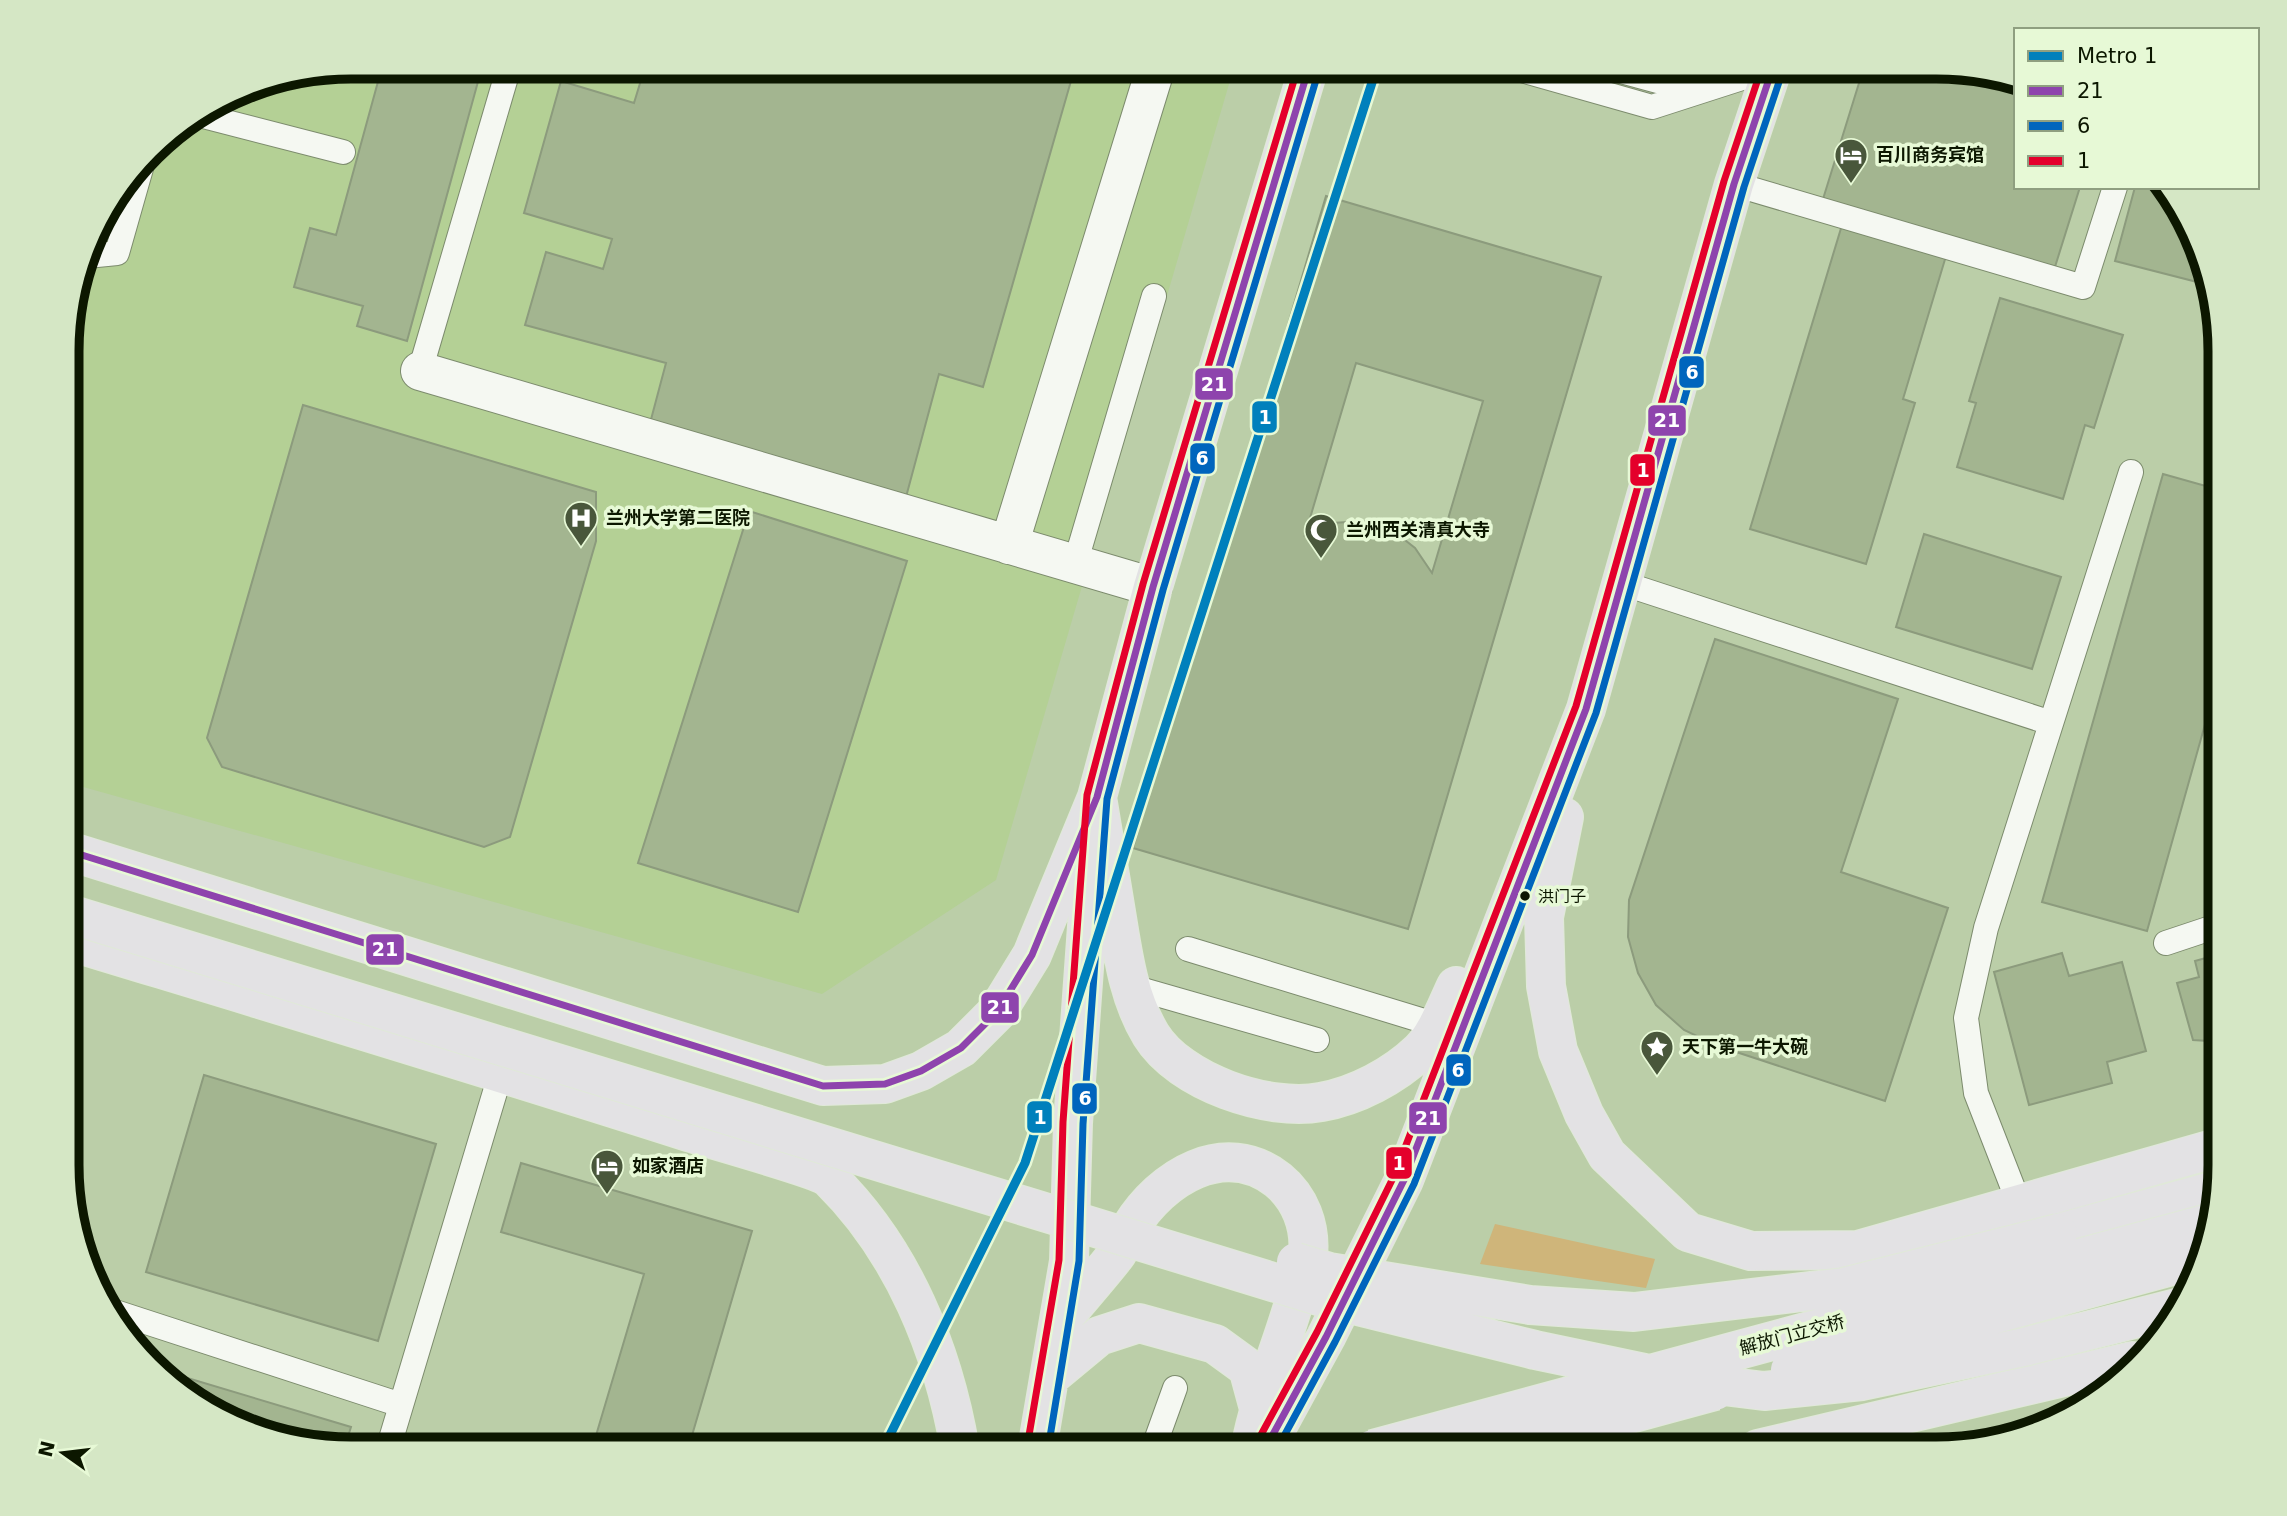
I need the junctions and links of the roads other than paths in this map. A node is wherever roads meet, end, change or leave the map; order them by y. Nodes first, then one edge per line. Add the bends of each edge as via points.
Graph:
1 (505, 79) edge
2 (1152, 79) edge
3 (1306, 79) edge
4 (1556, 79) edge
5 (1651, 79) edge
6 (1682, 79) edge
7 (1731, 79) edge
8 (1762, 79) edge
9 (211, 118) edge
10 (343, 152) dead end
11 (137, 182) edge
12 (1734, 184) junction
13 (2114, 189) edge
14 (96, 255) edge
15 (1154, 296) dead end
16 (421, 371) joint
17 (2131, 472) dead end
18 (1009, 545) junction
19 (1075, 564) junction
20 (1622, 583) junction
21 (1153, 587) junction
22 (1586, 709) junction
23 (2051, 723) junction
24 (1097, 797) junction
25 (79, 854) edge
26 (79, 890) edge
27 (79, 917) edge
28 (2208, 929) edge
29 (2166, 943) dead end
30 (79, 944) edge
31 (1188, 949) dead end
32 (1129, 986) junction
33 (1437, 1025) junction
34 (1317, 1040) dead end
35 (501, 1073) junction
36 (2208, 1151) edge
37 (2207, 1192) edge
38 (2020, 1206) junction
39 (2202, 1225) edge
40 (2191, 1261) edge
41 (2166, 1311) edge
42 (124, 1315) edge
43 (1061, 1321) junction
44 (2124, 1363) edge
45 (1052, 1375) junction
46 (1175, 1388) dead end
47 (401, 1405) junction
48 (1258, 1405) junction
49 (392, 1437) edge
50 (958, 1437) edge
51 (1039, 1437) edge
52 (1157, 1437) edge
53 (1252, 1437) edge
54 (1272, 1437) edge
55 (1417, 1437) edge
56 (1545, 1437) edge
57 (1809, 1437) edge

1 - 16 lane
2 - 18 street
3 - 21 main road
4 - 7 lane via 1652,107
5 - 6 lane
8 - 12 main road
9 - 10 lane
11 - 14 lane via 117,253
12 - 13 lane via 2083,287
12 - 20 main road
15 - 19 lane
16 - 18 street
17 - 23 lane
18 - 19 street
19 - 21 street
20 - 22 main road
20 - 23 lane
21 - 24 main road
22 - 33 main road
22 - 38 main road via 1544,917 1546,986 1558,1051 1607,1155 1688,1232 1751,1251 1858,1250
22 - 54 main road via 1404,1181
23 - 38 lane via 1986,928 1966,1018 1976,1093
24 - 25 main road via 1032,955 997,1012 961,1048 921,1071 885,1084 823,1086
24 - 32 main road
24 - 43 main road via 1073,1123 1069,1261
26 - 37 main road, bridge via 1329,1272 1530,1306 1634,1312 1844,1287
27 - 41 main road, bridge via 1322,1297 1683,1381 1764,1391 1862,1381
28 - 29 lane
30 - 35 main road
31 - 33 lane
32 - 33 main road via 1151,1036 1174,1061 1226,1089 1286,1104 1321,1102 1391,1074 1422,1049
32 - 34 lane
35 - 47 lane
35 - 50 main road via 827,1177 909,1287 939,1359
36 - 38 main road
39 - 55 main road, 解放门立交桥, bridge
40 - 56 main road, 解放门立交桥, bridge
42 - 47 lane
43 - 45 main road
43 - 48 main road via 1118,1253 1131,1227 1161,1189 1181,1174 1203,1166 1251,1166 1292,1191 1304,1215 1308,1255
44 - 57 main road
45 - 48 main road via 1099,1336 1139,1323 1215,1344 1248,1368
45 - 51 main road
46 - 52 lane
47 - 49 lane
48 - 53 main road

